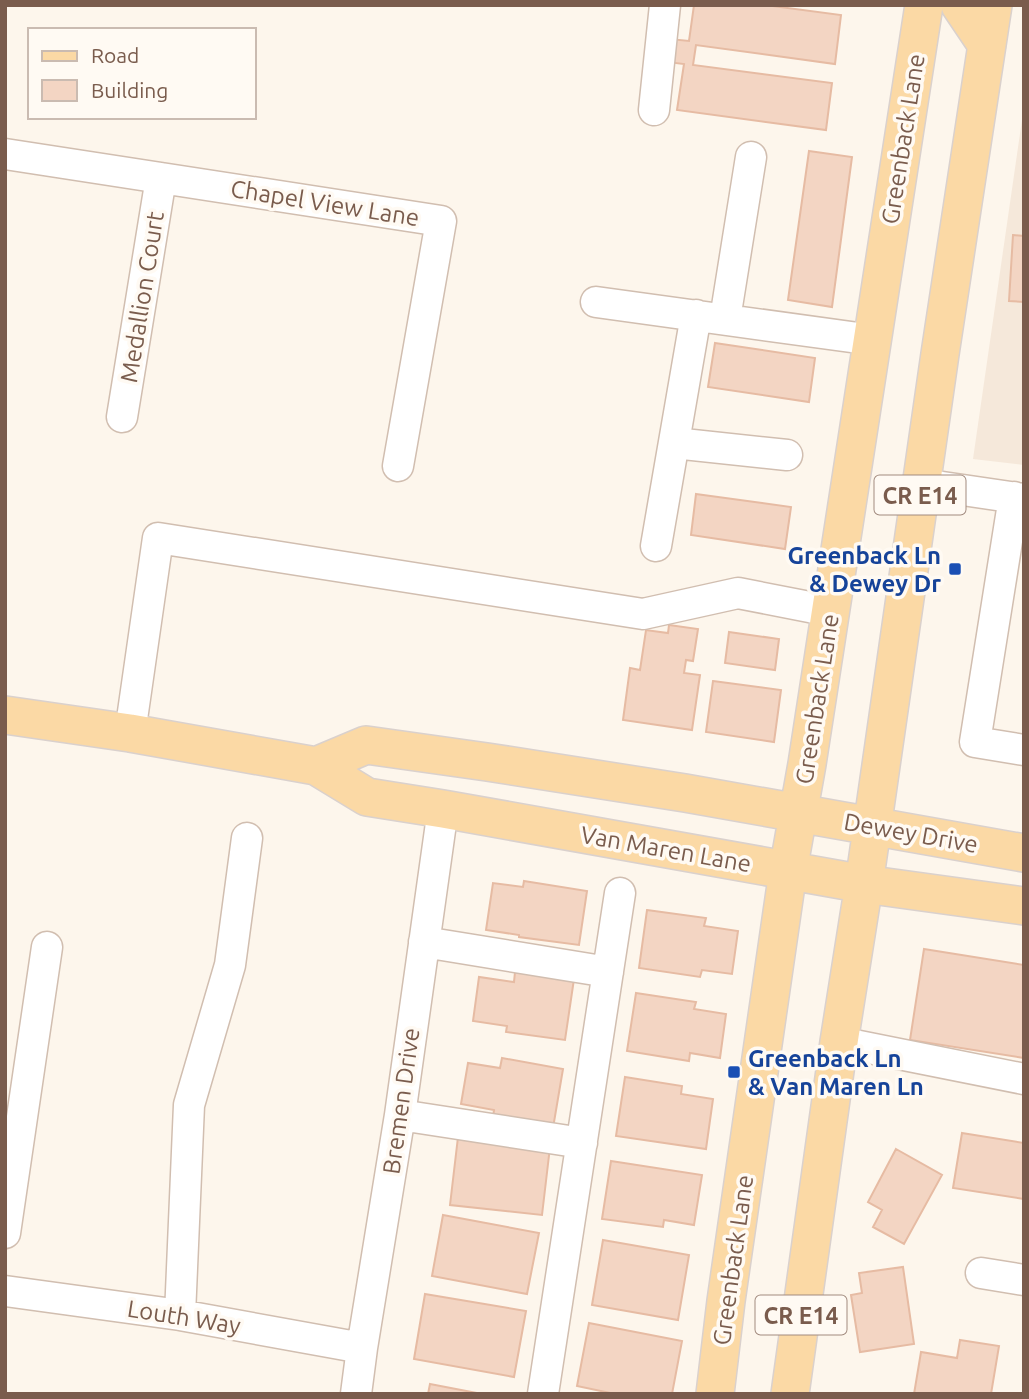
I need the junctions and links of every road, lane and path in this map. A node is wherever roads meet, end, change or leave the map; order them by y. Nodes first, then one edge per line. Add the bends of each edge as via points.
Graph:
1 (665, 5) edge
2 (924, 5) edge
3 (960, 5) edge
4 (993, 5) edge
5 (987, 45) junction
6 (654, 110) dead end
7 (5, 154) edge
8 (751, 157) dead end
9 (161, 178) junction
10 (596, 302) dead end
11 (710, 317) junction
12 (873, 340) junction
13 (122, 417) dead end
14 (674, 443) junction
15 (787, 455) dead end
16 (398, 466) dead end
17 (922, 484) junction
18 (1019, 498) edge
19 (656, 546) dead end
20 (830, 611) junction
21 (5, 715) edge
22 (130, 733) junction
23 (1024, 750) edge
24 (317, 766) junction
25 (443, 808) junction
26 (799, 812) junction
27 (872, 826) junction
28 (247, 838) dead end
29 (1024, 853) edge
30 (788, 871) junction
31 (864, 884) junction
32 (620, 893) dead end
33 (1024, 906) edge
34 (424, 943) junction
35 (47, 947) dead end
36 (608, 972) junction
37 (839, 1042) junction
38 (1024, 1079) edge
39 (400, 1115) junction
40 (582, 1143) junction
41 (5, 1233) edge
42 (981, 1273) dead end
43 (1024, 1280) edge
44 (5, 1290) edge
45 (180, 1315) junction
46 (362, 1348) junction
47 (356, 1394) edge
48 (543, 1394) edge
49 (715, 1394) edge
50 (790, 1394) edge

1 - 6 street
2 - 12 main road, Greenback Lane / CR E14
3 - 5 main road
4 - 5 main road, CR E14
5 - 17 main road, CR E14
7 - 9 street, Chapel View Lane
8 - 11 street
9 - 13 street, Medallion Court
9 - 16 street, Chapel View Lane via 441,221
10 - 11 street
11 - 12 street
11 - 14 street
12 - 20 main road, Greenback Lane / CR E14
14 - 15 street
14 - 19 street
17 - 18 street
17 - 27 main road, CR E14
18 - 23 street via 975,742
20 - 22 street via 738,593 643,614 158,538
20 - 26 main road, Greenback Lane / CR E14
21 - 22 main road, Van Maren Lane
22 - 24 main road, Van Maren Lane
24 - 25 main road, Van Maren Lane via 367,797
24 - 26 main road via 366,745
25 - 30 main road, Van Maren Lane
25 - 34 street, Bremen Drive
26 - 27 main road, Dewey Drive
26 - 30 main road, Greenback Lane / CR E14
27 - 29 main road, Dewey Drive
27 - 31 main road, CR E14
28 - 45 street via 230,965 188,1105
30 - 31 main road, Van Maren Lane
30 - 49 main road, Greenback Lane / CR E14
31 - 33 main road, Van Maren Lane
31 - 37 main road, CR E14
32 - 36 street
34 - 36 street
34 - 39 street, Bremen Drive
35 - 41 street
36 - 40 street
37 - 38 street
37 - 50 main road, CR E14
39 - 40 street
39 - 46 street, Bremen Drive
40 - 48 street
42 - 43 street
44 - 45 street, Louth Way
45 - 46 street, Louth Way
46 - 47 street, Bremen Drive

